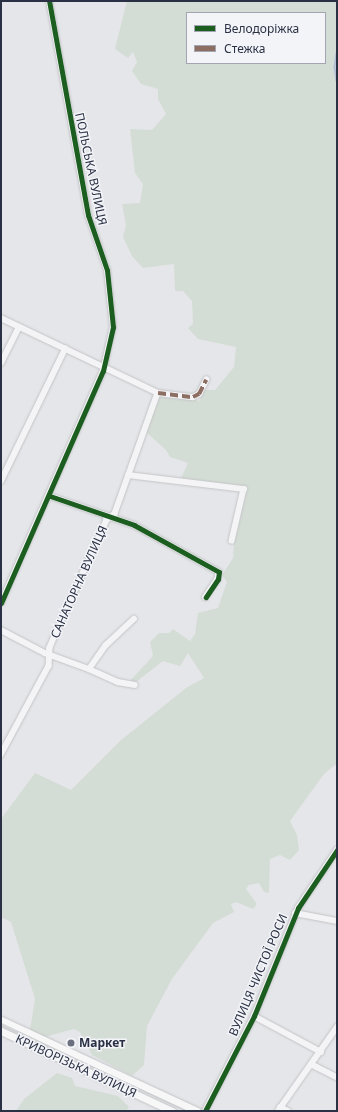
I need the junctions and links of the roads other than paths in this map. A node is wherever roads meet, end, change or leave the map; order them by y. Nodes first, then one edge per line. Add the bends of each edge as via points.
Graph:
1 (49, 1) edge
2 (1, 318) edge
3 (19, 327) junction
4 (65, 349) junction
5 (1, 363) edge
6 (104, 366) junction
7 (206, 380) dead end
8 (158, 393) junction
9 (128, 475) junction
10 (1, 481) edge
11 (50, 496) junction
12 (112, 518) junction
13 (232, 541) dead end
14 (206, 597) dead end
15 (1, 603) edge
16 (134, 619) dead end
17 (1, 630) edge
18 (51, 654) junction
19 (89, 668) junction
20 (135, 685) dead end
21 (1, 756) edge
22 (337, 850) edge
23 (295, 913) junction
24 (337, 921) edge
25 (254, 1016) junction
26 (1, 1020) edge
27 (337, 1027) edge
28 (1, 1031) edge
29 (321, 1052) junction
30 (311, 1064) junction
31 (337, 1077) edge
32 (279, 1109) edge
33 (172, 1111) edge
34 (196, 1111) edge
35 (206, 1111) edge
36 (288, 1111) edge

1 - 6 street, ПОЛЬСЬКА ВУЛИЦЯ via 88,215 107,270 112,300 113,327
2 - 3 street
3 - 4 street
3 - 5 street
4 - 6 street
4 - 10 street
6 - 8 street
6 - 11 street, ПОЛЬСЬКА ВУЛИЦЯ
7 - 8 street via 199,394 193,397
8 - 9 street, САНАТОРНА ВУЛИЦЯ
9 - 12 street, САНАТОРНА ВУЛИЦЯ
9 - 13 street via 244,489
11 - 12 street
11 - 15 street, ПОЛЬСЬКА ВУЛИЦЯ
12 - 14 street via 149,532 219,572 218,579
12 - 18 street, САНАТОРНА ВУЛИЦЯ via 107,520 58,629 50,648
16 - 19 street via 106,645
17 - 18 street
18 - 19 street
18 - 21 street, САНАТОРНА ВУЛИЦЯ via 49,666
19 - 20 street via 118,682
22 - 23 street, ВУЛИЦЯ ЧИСТОЇ РОСИ
23 - 24 street
23 - 25 street, ВУЛИЦЯ ЧИСТОЇ РОСИ
25 - 29 street
25 - 35 street, ВУЛИЦЯ ЧИСТОЇ РОСИ
26 - 34 main road, КРИВОРІЗЬКА ВУЛИЦЯ
27 - 29 street
28 - 33 main road, КРИВОРІЗЬКА ВУЛИЦЯ
29 - 30 street
30 - 31 street
30 - 32 street
32 - 36 street

